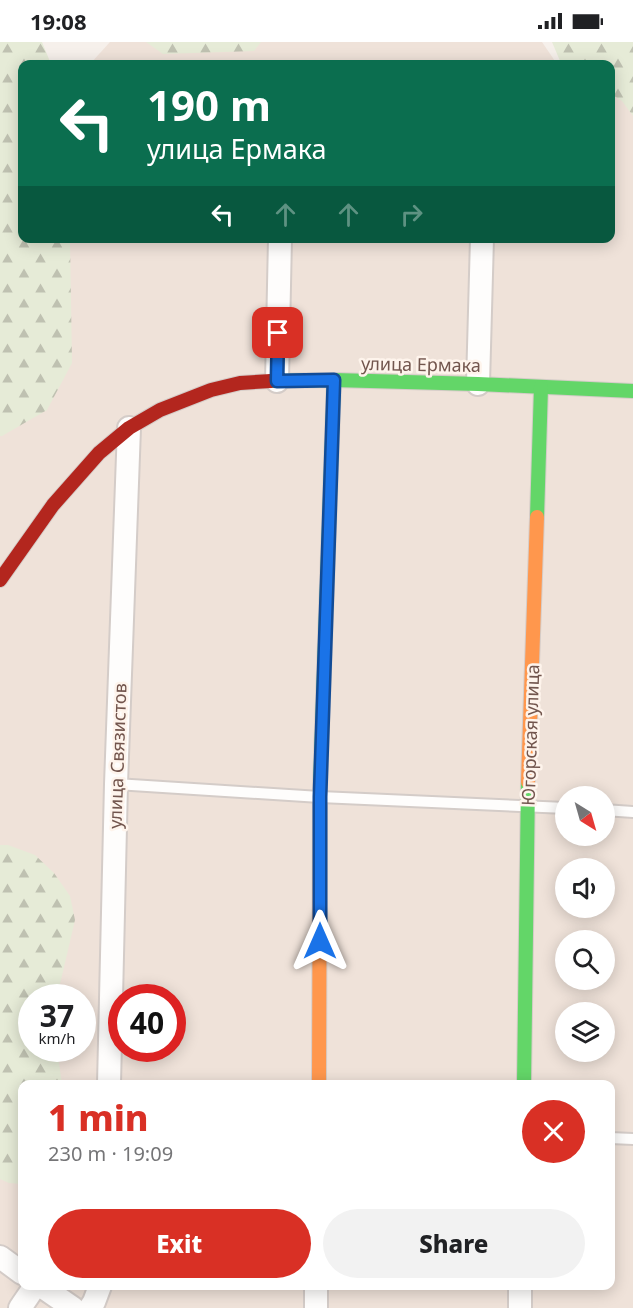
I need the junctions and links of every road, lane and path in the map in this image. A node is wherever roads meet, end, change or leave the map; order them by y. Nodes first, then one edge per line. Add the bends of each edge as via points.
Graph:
1 (280, 243) edge
2 (482, 243) edge
3 (334, 380) junction
4 (277, 381) junction
5 (478, 384) junction
6 (541, 387) junction
7 (633, 391) edge
8 (129, 428) junction
9 (0, 580) edge
10 (116, 784) junction
11 (320, 797) junction
12 (527, 807) junction
13 (555, 808) edge
14 (615, 811) edge
15 (633, 812) edge
16 (109, 1080) edge
17 (319, 1080) edge
18 (524, 1080) edge
19 (615, 1138) edge
20 (633, 1139) edge
21 (0, 1257) edge
22 (18, 1270) edge
23 (32, 1290) edge
24 (47, 1290) edge
25 (99, 1290) edge
26 (316, 1290) edge
27 (520, 1290) edge
28 (20, 1308) edge
29 (73, 1308) edge
30 (90, 1308) edge
31 (316, 1308) edge
32 (520, 1308) edge

1 - 4 street
2 - 5 street
3 - 4 street, улица Ермака
3 - 5 street, улица Ермака
3 - 11 street
4 - 8 street, улица Ермака via 240,383 211,390 160,410
5 - 6 street, улица Ермака
6 - 7 street, улица Ермака
6 - 12 street, Югорская улица
8 - 9 street, улица Ермака via 99,453 53,506
8 - 10 street, улица Связистов
10 - 11 lane
10 - 16 street, улица Связистов
11 - 12 lane
11 - 17 street
12 - 13 lane
12 - 18 street, Югорская улица
14 - 15 lane
19 - 20 lane
21 - 22 street
23 - 28 street
24 - 29 street
25 - 30 street
26 - 31 street
27 - 32 street

